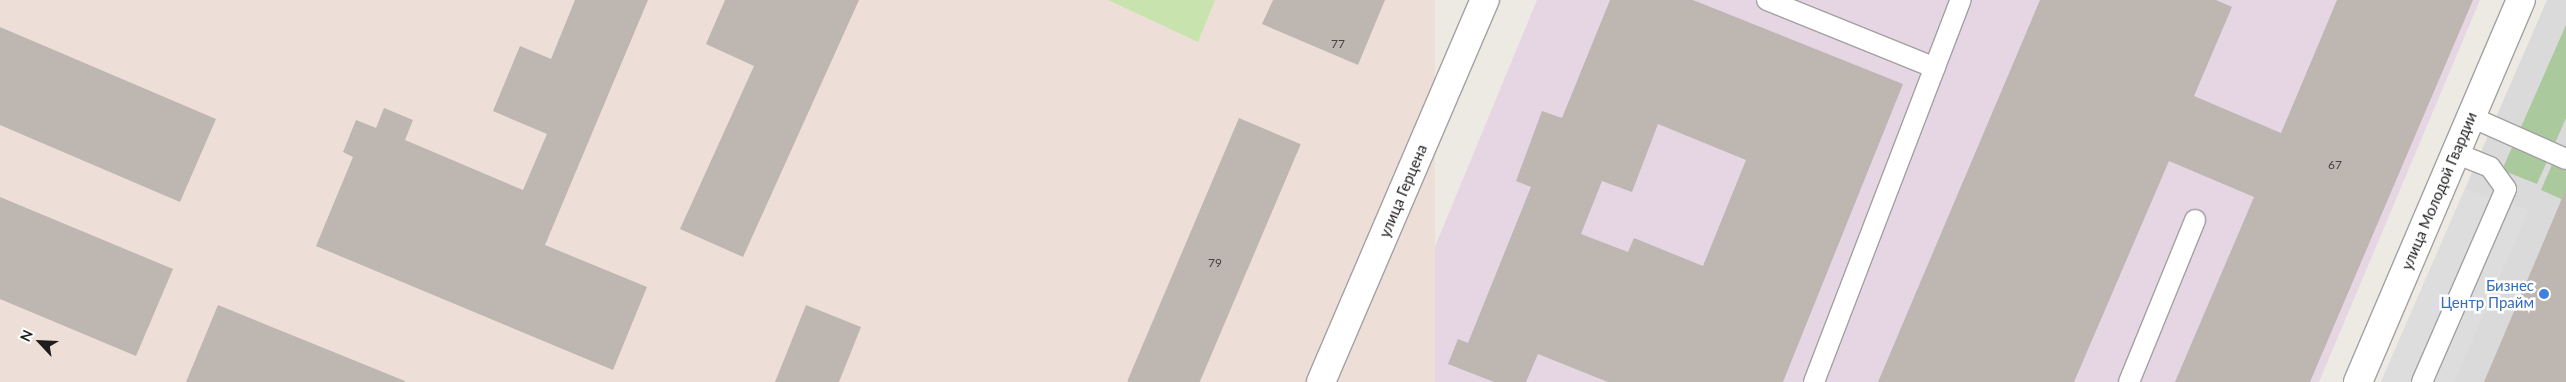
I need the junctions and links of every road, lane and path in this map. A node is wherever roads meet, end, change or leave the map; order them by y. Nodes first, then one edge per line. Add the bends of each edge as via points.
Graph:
1 (1485, 0) edge
2 (1767, 0) edge
3 (1961, 0) edge
4 (2520, 0) edge
5 (1935, 68) junction
6 (2471, 117) junction
7 (2456, 153) junction
8 (2566, 159) edge
9 (2195, 220) dead end
10 (1321, 382) edge
11 (1814, 382) edge
12 (2129, 382) edge
13 (2358, 382) edge
14 (2422, 382) edge

1 - 10 street, улица Герцена
2 - 5 lane
3 - 5 lane
4 - 6 street, улица Молодой Гвардии
5 - 11 lane
6 - 7 street, улица Молодой Гвардии
6 - 8 lane
7 - 13 street, улица Молодой Гвардии
7 - 14 lane via 2490,167 2506,189
9 - 12 lane

